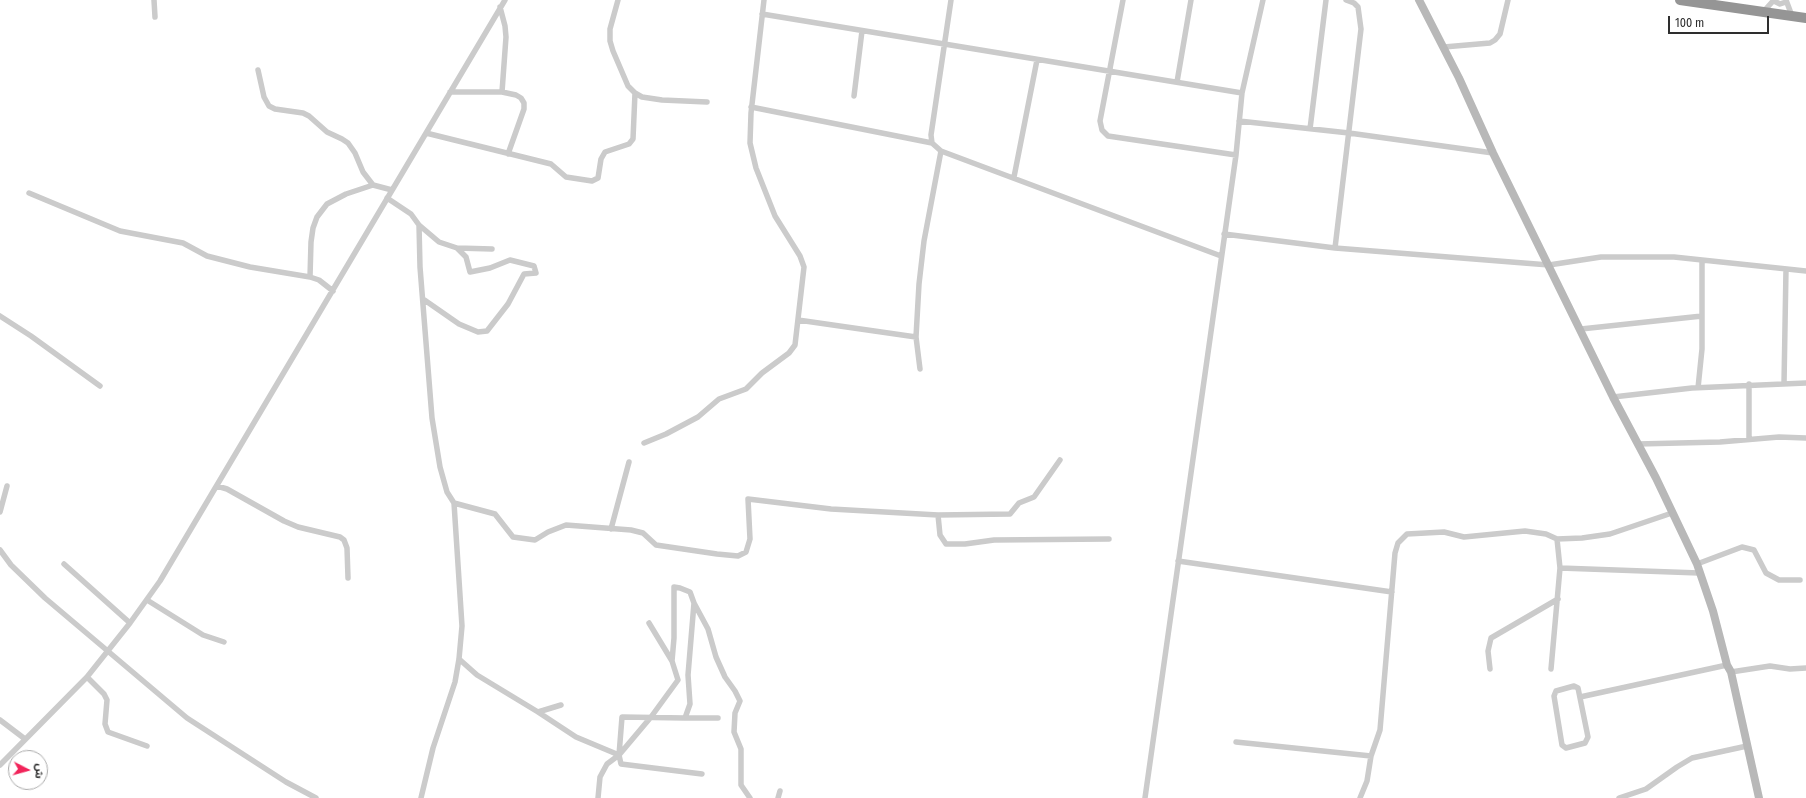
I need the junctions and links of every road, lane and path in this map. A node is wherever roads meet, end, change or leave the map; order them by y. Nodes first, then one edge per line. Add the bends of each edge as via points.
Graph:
1 (154, 0) edge
2 (505, 0) edge
3 (618, 0) edge
4 (764, 0) edge
5 (951, 0) edge
6 (1123, 0) edge
7 (1191, 0) edge
8 (1263, 0) edge
9 (1326, 0) edge
10 (1346, 0) edge
11 (1420, 0) edge
12 (1508, 0) edge
13 (1680, 0) edge
14 (1774, 1) edge
15 (1786, 1) edge
16 (500, 7) junction
17 (1763, 12) junction
18 (762, 14) junction
19 (1792, 16) junction
20 (155, 17) dead end
21 (1806, 18) edge
22 (862, 32) junction
23 (944, 45) junction
24 (1444, 47) junction
25 (1037, 60) junction
26 (258, 70) dead end
27 (1109, 72) junction
28 (1177, 82) junction
29 (450, 92) junction
30 (502, 92) junction
31 (635, 93) junction
32 (1242, 93) junction
33 (854, 96) dead end
34 (706, 102) dead end
35 (752, 107) junction
36 (1239, 121) junction
37 (1310, 129) junction
38 (1348, 133) junction
39 (426, 134) junction
40 (932, 142) junction
41 (941, 151) junction
42 (1493, 153) junction
43 (508, 154) junction
44 (1236, 155) junction
45 (1014, 178) junction
46 (373, 185) junction
47 (392, 190) junction
48 (29, 193) dead end
49 (387, 198) junction
50 (419, 225) junction
51 (1224, 234) junction
52 (457, 248) junction
53 (1335, 248) junction
54 (492, 249) dead end
55 (1222, 256) junction
56 (1702, 260) junction
57 (1549, 265) junction
58 (1786, 269) junction
59 (1806, 271) edge
60 (310, 277) junction
61 (333, 290) junction
62 (423, 299) junction
63 (0, 316) edge
64 (1702, 316) junction
65 (798, 320) junction
66 (1581, 329) junction
67 (916, 337) junction
68 (920, 369) dead end
69 (1806, 383) edge
70 (1749, 384) junction
71 (1784, 384) junction
72 (100, 386) dead end
73 (1698, 388) junction
74 (1614, 397) junction
75 (1806, 438) edge
76 (1749, 439) junction
77 (644, 443) dead end
78 (1638, 444) junction
79 (1060, 460) dead end
80 (629, 462) dead end
81 (7, 486) dead end
82 (217, 486) junction
83 (454, 503) junction
84 (0, 512) edge
85 (1672, 513) junction
86 (938, 516) junction
87 (611, 529) junction
88 (1109, 539) dead end
89 (1557, 539) junction
90 (0, 550) edge
91 (1178, 561) junction
92 (64, 564) dead end
93 (1696, 564) junction
94 (1560, 568) junction
95 (1699, 573) junction
96 (348, 578) dead end
97 (1800, 580) dead end
98 (1392, 592) junction
99 (1558, 599) junction
100 (147, 600) junction
101 (694, 603) junction
102 (130, 623) junction
103 (649, 624) dead end
104 (224, 642) dead end
105 (106, 651) junction
106 (459, 659) junction
107 (672, 661) junction
108 (1729, 668) junction
109 (1806, 668) edge
110 (1490, 669) dead end
111 (1551, 669) dead end
112 (87, 677) junction
113 (1580, 697) junction
114 (561, 705) dead end
115 (538, 712) junction
116 (651, 717) junction
117 (685, 718) junction
118 (718, 718) dead end
119 (0, 720) edge
120 (25, 738) junction
121 (1236, 742) dead end
122 (147, 746) dead end
123 (1748, 746) junction
124 (619, 755) junction
125 (1371, 756) junction
126 (0, 765) edge
127 (702, 774) dead end
128 (780, 791) dead end
129 (316, 798) edge
130 (421, 798) edge
131 (598, 798) edge
132 (750, 798) edge
133 (778, 798) edge
134 (1145, 798) edge
135 (1360, 798) edge
136 (1619, 798) edge
137 (1759, 798) edge

1 - 20 street
2 - 16 street
3 - 31 street via 610,30 610,41 626,80
4 - 18 street
5 - 23 street
6 - 27 street
7 - 28 street
8 - 32 street
9 - 37 street
10 - 38 street via 1358,8 1361,29
11 - 24 street
12 - 24 street via 1500,34 1495,40 1490,43
13 - 17 highway
14 - 15 street via 1780,4
14 - 17 street
15 - 19 street
16 - 29 street
16 - 30 street via 506,36
17 - 19 highway
18 - 22 street
18 - 35 street
19 - 21 highway
22 - 23 street
22 - 33 street
23 - 25 street
23 - 40 street
24 - 42 street
25 - 27 street
25 - 45 street
26 - 46 street via 264,97 269,106 303,113 327,132 342,138 352,149 363,172
27 - 28 street
27 - 44 street via 1100,121 1102,130 1108,136
28 - 32 street
29 - 30 street
29 - 39 street
30 - 43 street via 516,95 524,103
31 - 34 street via 642,97 662,100
31 - 43 street via 633,139 629,144 602,155 600,172 596,180 572,179 562,175 551,164
32 - 36 street
35 - 40 street
35 - 65 street via 752,154 774,216 800,256 804,268
36 - 37 street
36 - 44 street
37 - 38 street
38 - 42 street
38 - 53 street
39 - 43 street
39 - 47 street
40 - 41 street
41 - 45 street
41 - 67 street via 924,240
42 - 57 street
44 - 51 street
45 - 55 street
46 - 47 street
46 - 60 street via 327,204 317,218 311,242
47 - 49 street
48 - 60 street via 120,231 183,242 207,256 250,267
49 - 50 street via 411,214
49 - 61 street
50 - 52 street via 439,242
50 - 62 street
51 - 53 street
51 - 55 street
52 - 54 street
52 - 62 street via 466,257 470,272 510,260 534,266 536,273 524,274 508,304 487,331 478,332 459,324
53 - 57 street
55 - 91 street
56 - 57 street via 1674,257 1601,257
56 - 58 street
56 - 64 street
57 - 66 street
58 - 59 street
58 - 71 street
60 - 61 street
61 - 82 street
62 - 83 street via 436,441 447,492
63 - 72 street
64 - 66 street
64 - 73 street
65 - 67 street
65 - 77 street via 795,346 746,389 719,399 698,417
66 - 74 street
67 - 68 street
69 - 71 street
70 - 71 street
70 - 73 street
70 - 76 street
73 - 74 street
74 - 78 street
75 - 76 street
76 - 78 street
78 - 85 street
79 - 86 street via 1034,497 1019,504 1010,514
80 - 87 street
81 - 84 street
82 - 96 street via 298,527 340,537 347,548
82 - 100 street
83 - 87 street via 495,514 513,537 535,540 566,525
83 - 106 street via 462,626
85 - 89 street via 1610,534
85 - 93 street
86 - 87 street via 831,509 748,499 750,540 746,552 738,556 656,545 643,533
86 - 88 street via 940,535 946,544 994,540
89 - 94 street
89 - 98 street via 1546,534 1525,531 1464,537 1444,532 1407,534 1398,543 1395,553
90 - 105 street via 28,582
91 - 98 street
91 - 134 street
92 - 102 street
93 - 95 street
93 - 97 street via 1742,547 1754,550 1766,573 1779,580
94 - 95 street
94 - 99 street
95 - 108 street via 1713,610
98 - 125 street via 1380,730
99 - 110 street via 1491,638 1488,651
99 - 111 street
100 - 102 street
100 - 104 street via 203,635
101 - 107 street via 690,592 674,587
101 - 117 street via 688,676 690,704
101 - 132 street via 708,629 724,677 740,700 735,713 734,732 741,749 741,785
102 - 105 street
103 - 107 street
105 - 112 street
105 - 129 street via 187,718 286,782
106 - 115 street via 477,675
106 - 130 street via 455,682 433,748
107 - 116 street via 678,680
108 - 109 street
108 - 113 street
108 - 123 street
112 - 120 street
112 - 122 street via 107,700 105,724 108,732
113 - 113 street via 1578,688 1574,686 1554,693 1563,747 1566,748 1587,741
114 - 115 street
115 - 124 street via 576,737
116 - 117 street
116 - 124 street
116 - 124 street via 622,717
117 - 118 street
119 - 120 street
120 - 126 street
121 - 125 street
123 - 136 street via 1692,758 1646,789
123 - 137 street
124 - 127 street via 621,764
124 - 131 street via 606,764 600,777
125 - 135 street via 1367,780
128 - 133 street

